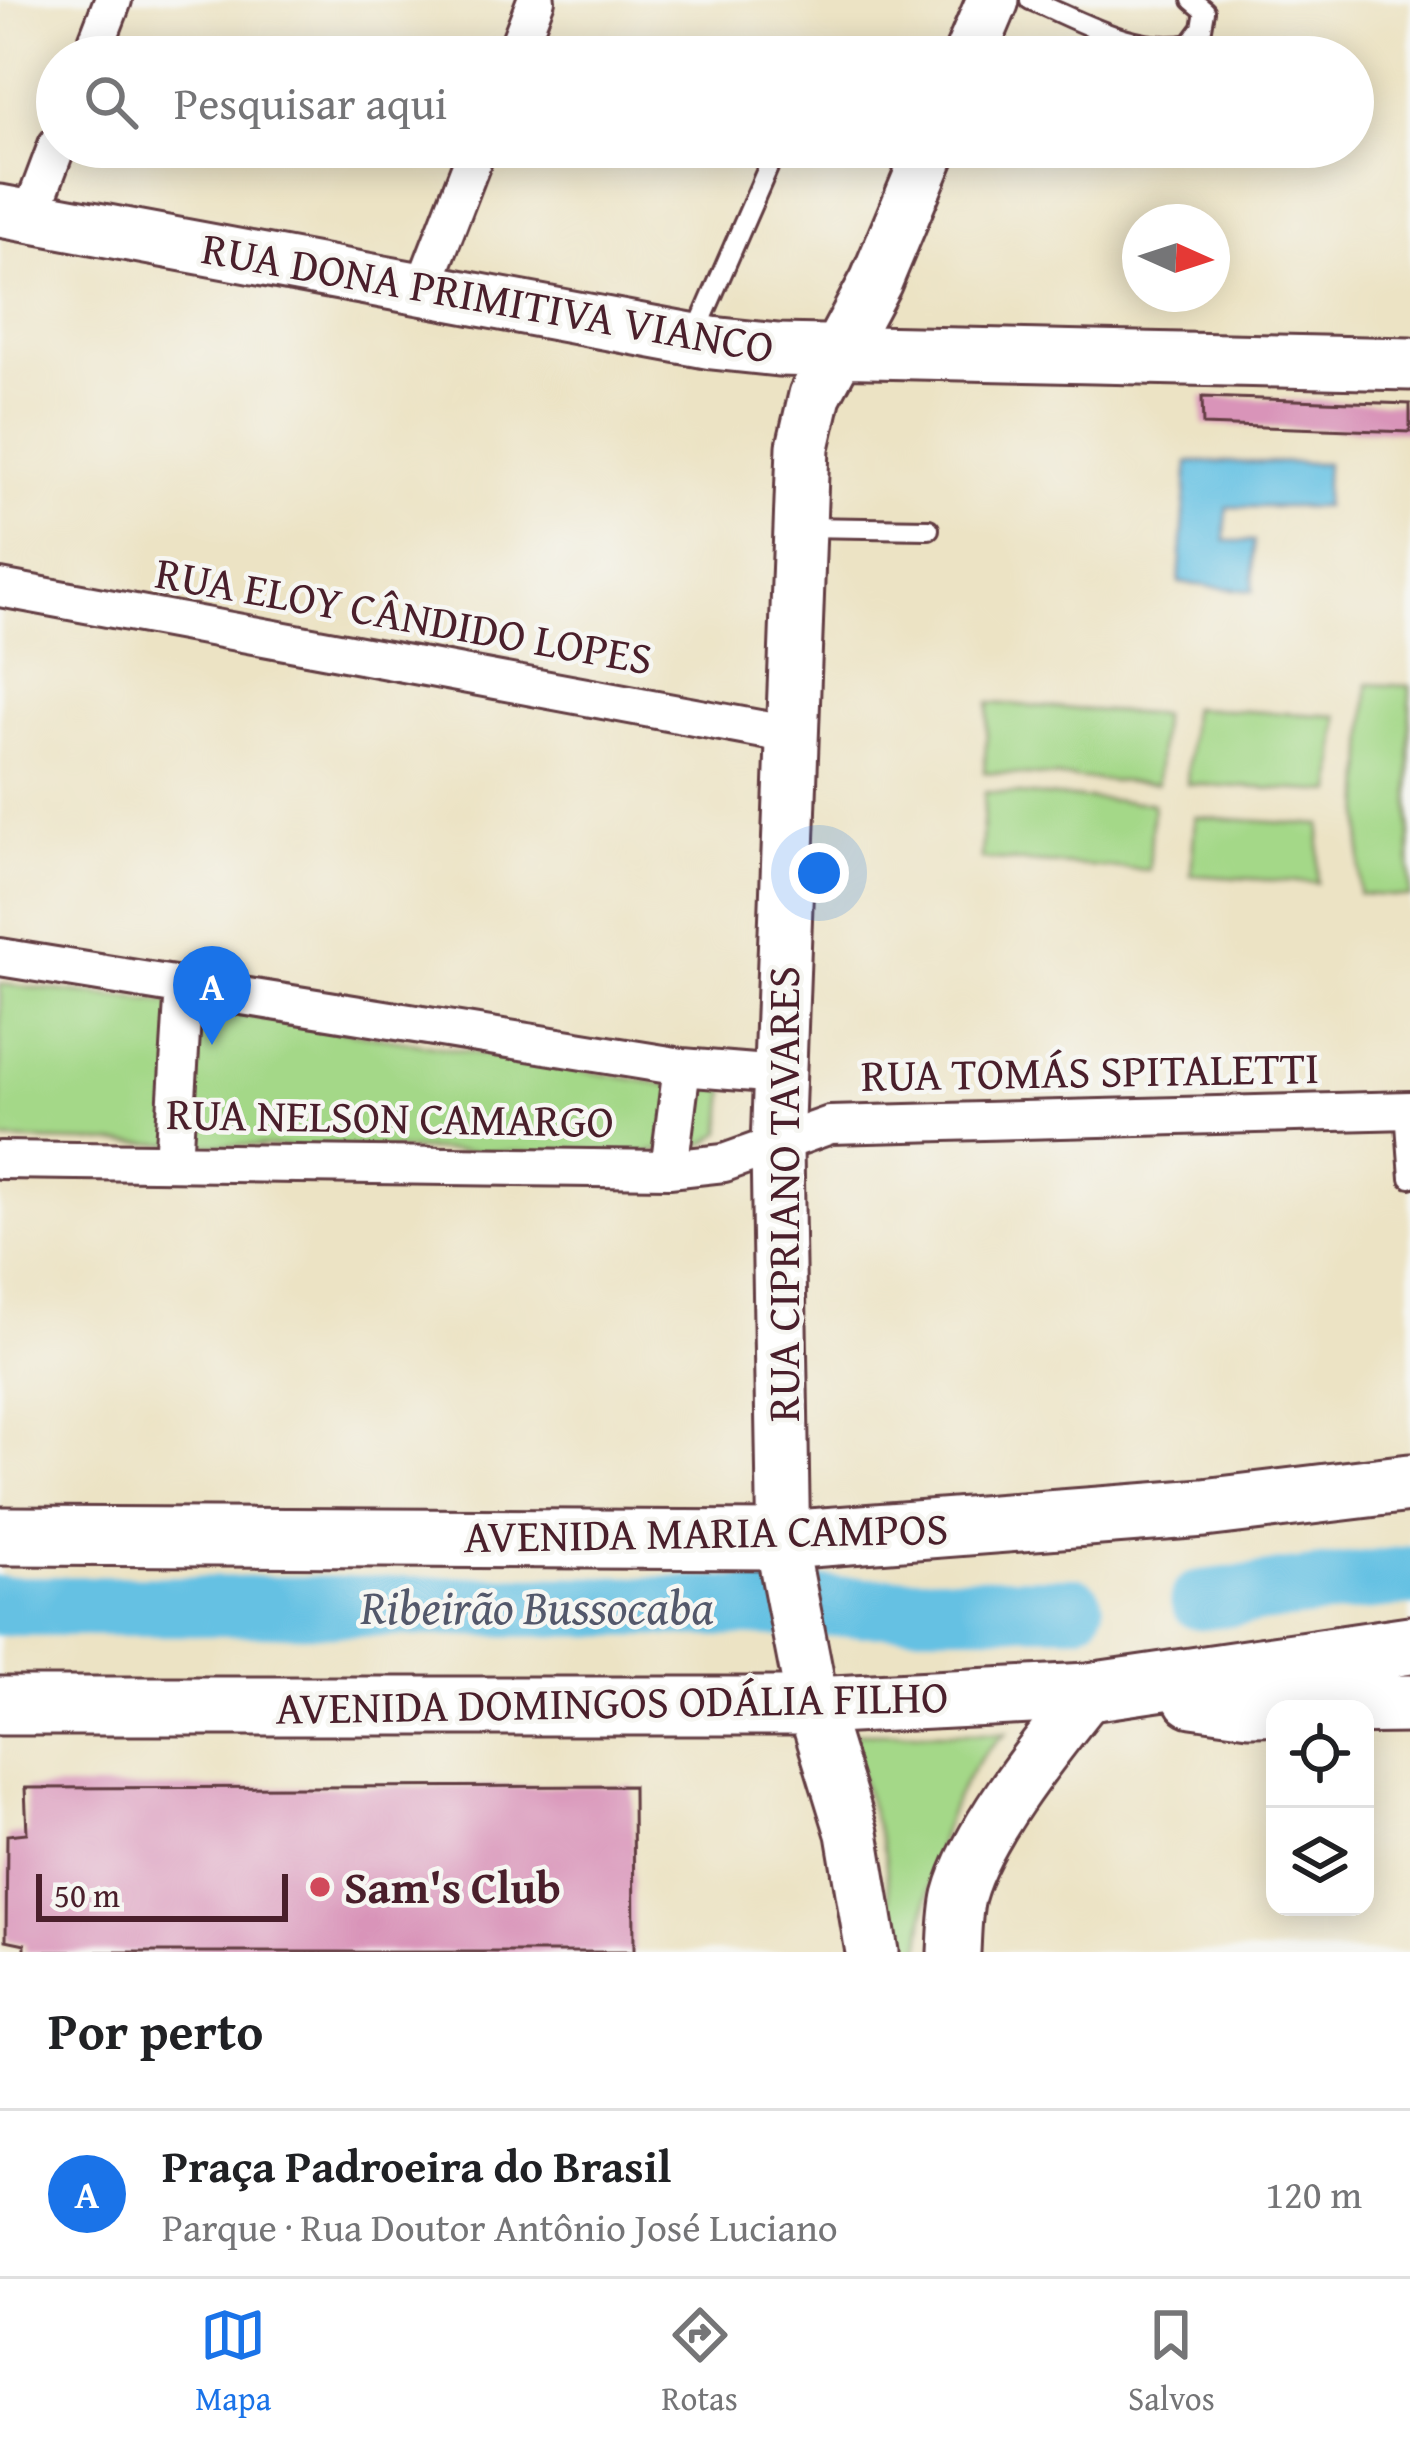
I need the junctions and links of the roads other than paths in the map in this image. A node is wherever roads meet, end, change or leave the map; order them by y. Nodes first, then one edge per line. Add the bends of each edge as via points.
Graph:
1 (113, 0) edge
2 (536, 0) edge
3 (993, 0) edge
4 (1030, 0) edge
5 (1192, 0) edge
6 (99, 36) edge
7 (522, 36) edge
8 (978, 36) edge
9 (1117, 36) edge
10 (1196, 36) edge
11 (43, 168) edge
12 (470, 168) edge
13 (768, 168) edge
14 (923, 168) edge
15 (15, 214) edge
16 (423, 289) junction
17 (693, 340) junction
18 (838, 351) junction
19 (1407, 357) edge
20 (798, 526) junction
21 (929, 529) dead end
22 (0, 588) edge
23 (791, 735) junction
24 (0, 957) edge
25 (184, 986) junction
26 (682, 1067) junction
27 (779, 1075) junction
28 (1408, 1110) edge
29 (777, 1148) junction
30 (0, 1160) edge
31 (173, 1162) junction
32 (669, 1168) junction
33 (1410, 1178) edge
34 (1410, 1483) edge
35 (0, 1536) edge
36 (784, 1549) junction
37 (1410, 1645) edge
38 (1104, 1689) junction
39 (811, 1695) junction
40 (1410, 1704) edge
41 (0, 1706) edge
42 (872, 1952) edge
43 (954, 1952) edge

1 - 6 street
2 - 7 street
3 - 8 main road
4 - 9 lane
5 - 10 lane via 1205,11
11 - 15 street
12 - 16 street
13 - 17 lane
14 - 18 main road, RUA CIPRIANO TAVARES
15 - 16 main road, RUA DONA PRIMITIVA VIANCO
16 - 17 main road, RUA DONA PRIMITIVA VIANCO
17 - 18 main road, RUA DONA PRIMITIVA VIANCO
18 - 19 main road, RUA DONA PRIMITIVA VIANCO
18 - 20 main road, RUA CIPRIANO TAVARES via 815,395 803,447
20 - 21 lane
20 - 23 main road, RUA CIPRIANO TAVARES
22 - 23 street, RUA ELOY CÂNDIDO LOPES
23 - 27 main road, RUA CIPRIANO TAVARES
24 - 25 street
25 - 26 street
25 - 31 street
26 - 27 street
26 - 32 street
27 - 29 main road, RUA CIPRIANO TAVARES
28 - 29 street, RUA TOMÁS SPITALETTI via 830,1125
28 - 33 lane
29 - 32 street, RUA NELSON CAMARGO
29 - 36 main road, RUA CIPRIANO TAVARES
30 - 31 street, RUA NELSON CAMARGO
31 - 32 street, RUA NELSON CAMARGO
34 - 36 main road, AVENIDA MARIA CAMPOS
35 - 36 main road, AVENIDA MARIA CAMPOS
36 - 39 main road, RUA CIPRIANO TAVARES
37 - 38 main road, AVENIDA DOMINGOS ODÁLIA FILHO
38 - 39 main road, AVENIDA DOMINGOS ODÁLIA FILHO
38 - 40 main road via 1250,1706
38 - 43 main road via 1036,1760 967,1872
39 - 41 main road, AVENIDA DOMINGOS ODÁLIA FILHO
39 - 42 main road, RUA CIPRIANO TAVARES via 852,1833

